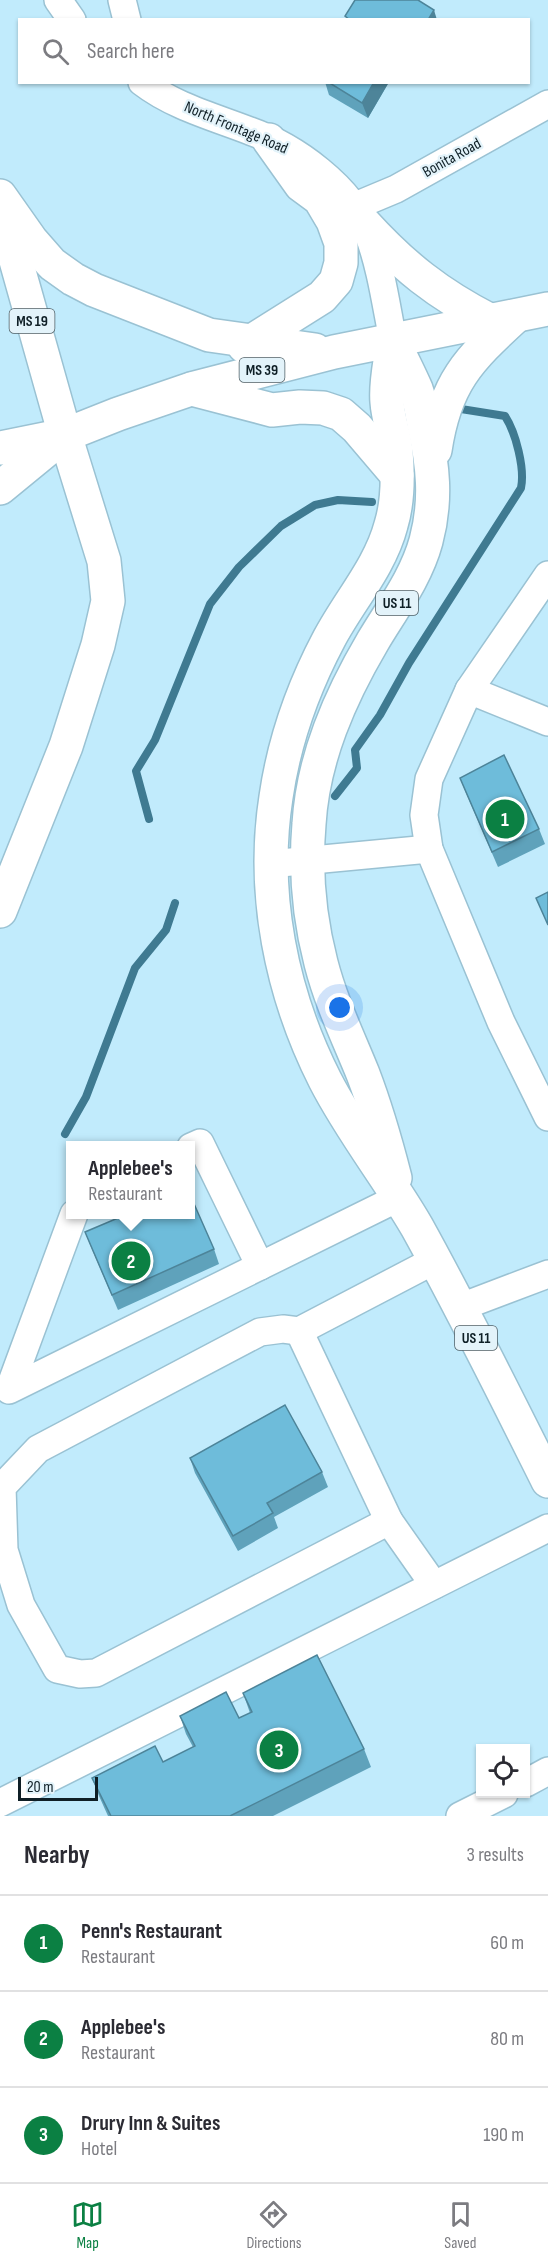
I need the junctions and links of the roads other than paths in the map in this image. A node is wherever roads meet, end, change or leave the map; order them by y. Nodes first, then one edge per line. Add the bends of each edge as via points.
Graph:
1 (58, 0) edge
2 (122, 0) edge
3 (71, 18) edge
4 (126, 18) edge
5 (143, 84) edge
6 (548, 104) edge
7 (269, 140) junction
8 (0, 196) edge
9 (0, 206) edge
10 (358, 215) junction
11 (519, 315) edge
12 (393, 340) junction
13 (251, 342) junction
14 (334, 352) junction
15 (191, 389) junction
16 (155, 400) junction
17 (65, 435) junction
18 (0, 448) edge
19 (433, 466) junction
20 (397, 475) junction
21 (0, 488) edge
22 (548, 575) edge
23 (469, 690) junction
24 (548, 722) edge
25 (429, 849) junction
26 (307, 861) junction
27 (270, 864) junction
28 (0, 911) edge
29 (548, 1117) edge
30 (195, 1145) edge
31 (400, 1197) junction
32 (73, 1219) edge
33 (435, 1260) junction
34 (260, 1266) junction
35 (548, 1274) edge
36 (461, 1306) junction
37 (299, 1331) junction
38 (548, 1481) edge
39 (389, 1521) junction
40 (548, 1528) edge
41 (434, 1586) junction
42 (548, 1771) edge
43 (530, 1780) edge
44 (496, 1798) edge
45 (0, 1803) edge
46 (460, 1816) edge

1 - 3 street
2 - 4 street
5 - 7 street, North Frontage Road via 187,107
6 - 10 street, Bonita Road via 396,189
7 - 10 street, North Frontage Road via 325,176
7 - 13 main road via 302,185 320,199 341,243 342,263 336,280 322,297
8 - 13 main road via 52,264 74,279 125,304 209,335
9 - 17 main road, MS 19
10 - 11 main road via 388,249 436,290
10 - 12 street, North Frontage Road via 375,257
11 - 12 main road
11 - 19 main road via 481,348 454,384 439,424
12 - 14 main road
12 - 19 main road, US 11 via 417,392
12 - 20 main road via 387,400
13 - 14 main road
13 - 16 main road
14 - 15 main road, MS 39
15 - 16 main road
15 - 20 main road via 272,410 323,408 341,414
16 - 17 main road
17 - 18 main road
17 - 21 main road
17 - 28 main road via 104,561 108,601 66,746
19 - 26 main road, US 11 via 433,507 416,570 349,682 330,726 316,773
20 - 27 main road, US 11 via 386,543 329,639 291,728 276,794
22 - 23 street
23 - 24 street
23 - 25 street via 429,779 424,815
25 - 26 street
25 - 29 street via 501,1022
26 - 27 street
26 - 31 main road, US 11 via 311,917 321,965 384,1134
27 - 31 main road, US 11 via 277,939 305,1035 325,1080 360,1140
30 - 34 street via 200,1143
31 - 33 main road, US 11
31 - 34 street
32 - 34 street via 9,1390
33 - 36 main road, US 11
33 - 37 street
35 - 36 street
36 - 38 main road, US 11
37 - 39 street
37 - 39 street via 260,1332 38,1449 2,1487 4,1550 21,1605 57,1670 96,1673
39 - 41 street
40 - 41 street
41 - 45 street
42 - 43 street
44 - 46 street

